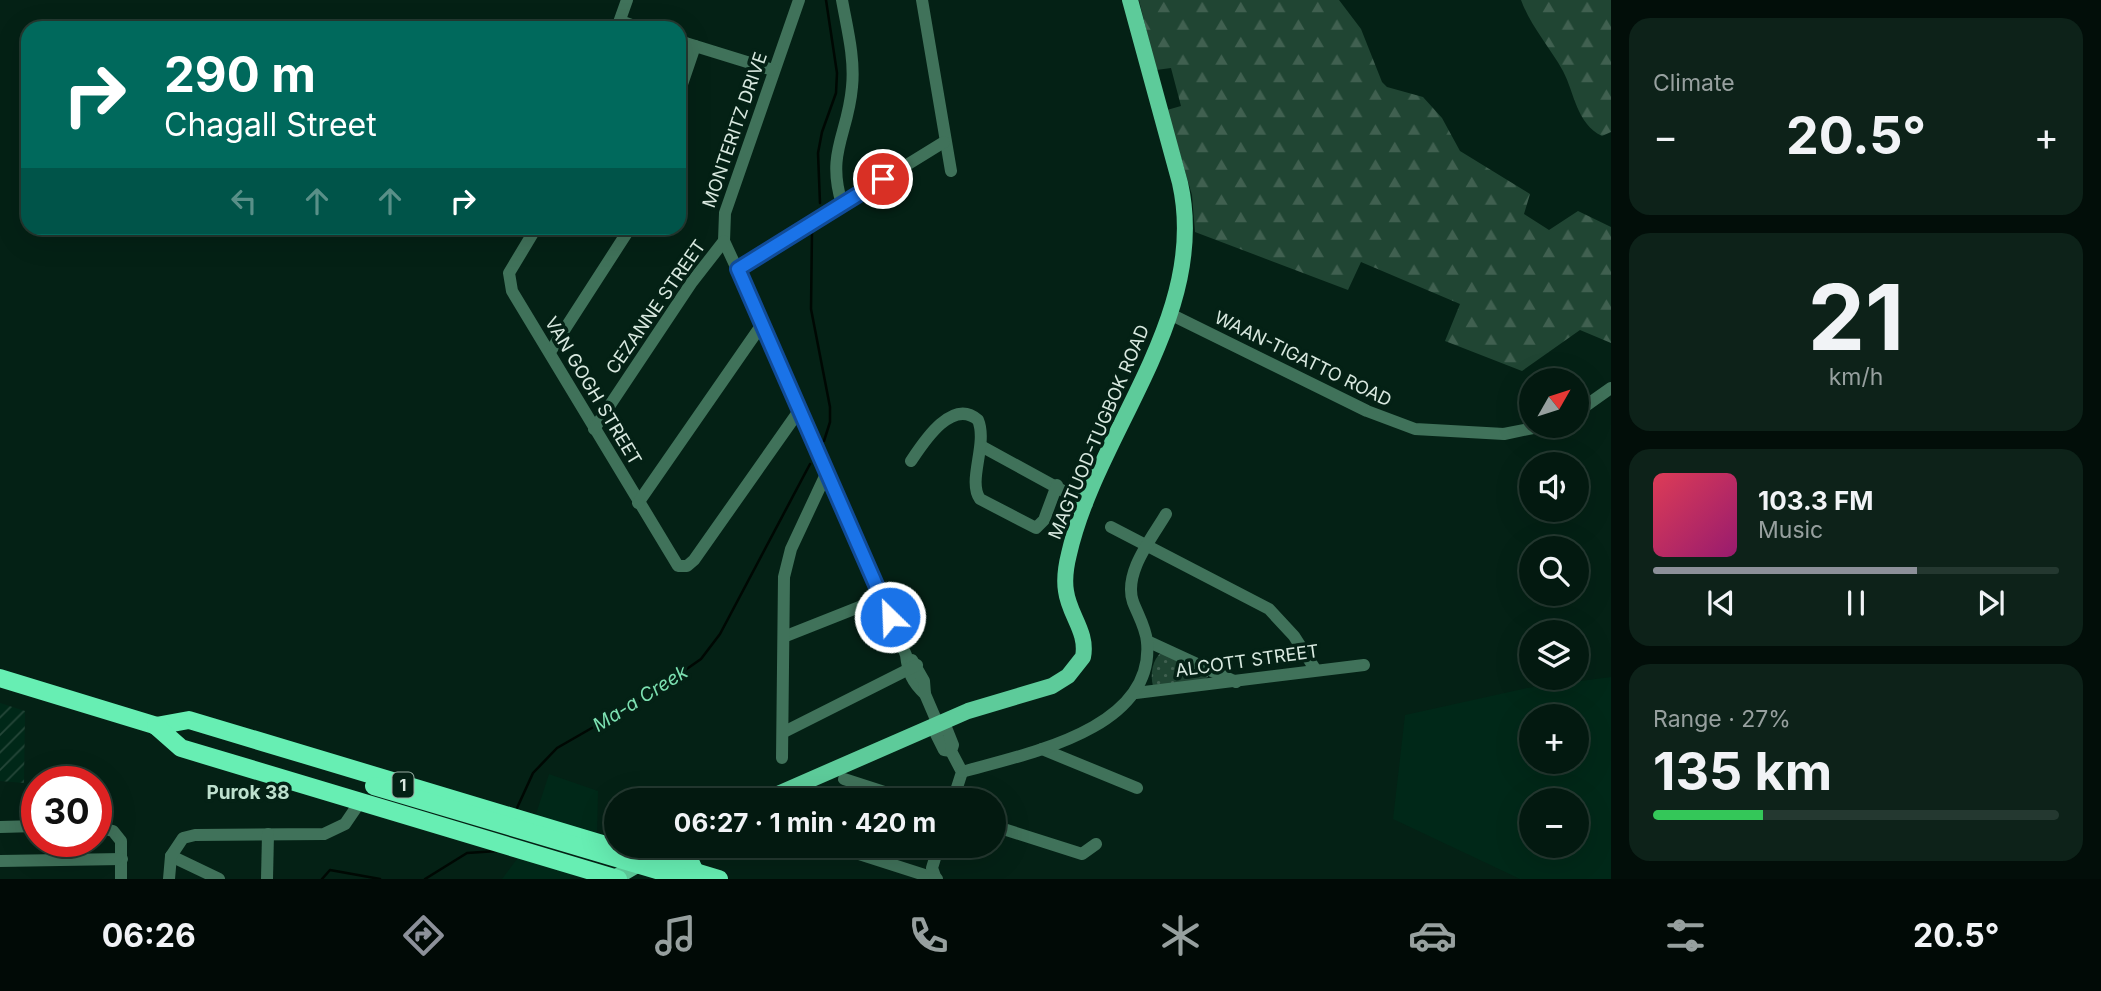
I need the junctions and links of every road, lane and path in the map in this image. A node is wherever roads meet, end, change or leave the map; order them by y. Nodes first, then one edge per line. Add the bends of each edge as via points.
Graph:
1 (627, 0) edge
2 (799, 0) edge
3 (842, 0) edge
4 (922, 0) edge
5 (1130, 0) edge
6 (620, 21) edge
7 (686, 43) edge
8 (695, 46) junction
9 (774, 70) junction
10 (686, 72) edge
11 (944, 142) junction
12 (951, 171) dead end
13 (842, 204) junction
14 (532, 235) edge
15 (625, 235) edge
16 (724, 241) junction
17 (738, 269) junction
18 (1170, 314) junction
19 (763, 323) junction
20 (550, 352) junction
21 (1611, 388) edge
22 (1589, 404) edge
23 (801, 408) junction
24 (594, 429) junction
25 (1519, 431) edge
26 (981, 446) junction
27 (911, 461) dead end
28 (827, 472) junction
29 (1059, 486) junction
30 (1088, 500) junction
31 (638, 503) junction
32 (1166, 514) dead end
33 (1111, 527) dead end
34 (1147, 547) junction
35 (882, 598) junction
36 (786, 636) junction
37 (1147, 640) junction
38 (1364, 665) dead end
39 (912, 667) junction
40 (1315, 668) junction
41 (0, 678) edge
42 (1236, 682) junction
43 (1136, 693) junction
44 (939, 726) junction
45 (163, 728) junction
46 (784, 732) junction
47 (1042, 749) junction
48 (782, 758) dead end
49 (962, 772) junction
50 (844, 779) dead end
51 (396, 783) junction
52 (792, 788) edge
53 (872, 788) edge
54 (957, 788) edge
55 (1137, 788) dead end
56 (368, 794) junction
57 (448, 798) junction
58 (388, 810) junction
59 (498, 813) junction
60 (440, 826) junction
61 (542, 826) junction
62 (0, 827) edge
63 (21, 827) edge
64 (1006, 830) edge
65 (112, 833) edge
66 (268, 834) junction
67 (585, 839) junction
68 (490, 841) junction
69 (1096, 844) dead end
70 (604, 845) edge
71 (534, 854) junction
72 (171, 856) junction
73 (649, 858) joint
74 (689, 858) edge
75 (873, 858) edge
76 (935, 858) edge
77 (122, 859) junction
78 (0, 861) edge
79 (576, 867) junction
80 (697, 876) edge
81 (930, 876) edge
82 (121, 879) edge
83 (169, 879) edge
84 (219, 879) edge
85 (267, 879) edge
86 (615, 879) edge
87 (650, 879) edge

1 - 6 street
2 - 9 street, MONTERITZ DRIVE
3 - 13 street via 853,76 836,153
4 - 11 street
5 - 18 main road, MAGTUOD-TUGBOK ROAD via 1185,205 1185,244
7 - 8 street
8 - 9 street
8 - 10 street
9 - 16 street, MONTERITZ DRIVE via 725,213
11 - 12 street
11 - 13 street
13 - 17 street
14 - 20 street, VAN GOGH STREET via 512,266 509,280
15 - 20 street
16 - 17 street
16 - 24 street, CEZANNE STREET
17 - 19 street
18 - 25 street, WAAN-TIGATTO ROAD via 1367,411 1415,429
18 - 30 main road, MAGTUOD-TUGBOK ROAD
19 - 23 street
19 - 31 street
20 - 24 street, VAN GOGH STREET
21 - 22 street
23 - 28 street
23 - 31 street, VAN GOGH STREET via 694,560 683,567 675,562
24 - 31 street, VAN GOGH STREET
26 - 27 street via 978,420 961,414 936,428
26 - 29 street
26 - 29 street via 976,495 1013,517 1039,527
28 - 35 street
28 - 36 street via 787,563 783,593
29 - 30 street via 1068,495
30 - 44 main road, MAGTUOD-TUGBOK ROAD via 1066,571 1066,592 1084,642 1080,663 1068,676 1040,691 980,707
32 - 34 street
33 - 34 street
34 - 37 street via 1130,588
34 - 40 street via 1269,609
35 - 36 street
35 - 39 street
36 - 46 street
37 - 42 street
37 - 43 street via 1147,667
38 - 40 street, ALCOTT STREET
39 - 44 street via 915,685 925,694
39 - 46 street
40 - 42 street, ALCOTT STREET
41 - 45 highway, 1
42 - 43 street, ALCOTT STREET
43 - 47 street via 1099,724
44 - 49 street via 936,734
44 - 52 main road, MAGTUOD-TUGBOK ROAD
45 - 51 highway, 1 via 189,720
45 - 56 highway, 1 via 186,729
46 - 48 street
47 - 49 street
47 - 55 street
49 - 54 street
50 - 53 street
51 - 57 highway, 1
51 - 58 highway
56 - 58 highway, 1
56 - 66 street via 351,818 333,831
56 - 80 highway, 1, bridge
56 - 87 highway, 1
57 - 59 highway, 1
57 - 60 highway
58 - 60 highway, 1
59 - 61 highway, 1
59 - 68 highway
60 - 68 highway, 1
61 - 67 highway, 1
61 - 71 highway
62 - 63 street
64 - 69 street via 1082,854
65 - 77 street via 118,835
66 - 72 street via 188,836
66 - 85 street
67 - 70 highway, 1
67 - 79 highway
68 - 71 highway, 1
71 - 79 highway, 1
72 - 83 street
72 - 84 street
73 - 80 highway, 1
73 - 86 main road
74 - 80 highway
75 - 81 street
76 - 81 street
77 - 78 street
77 - 82 street
79 - 86 highway, 1

